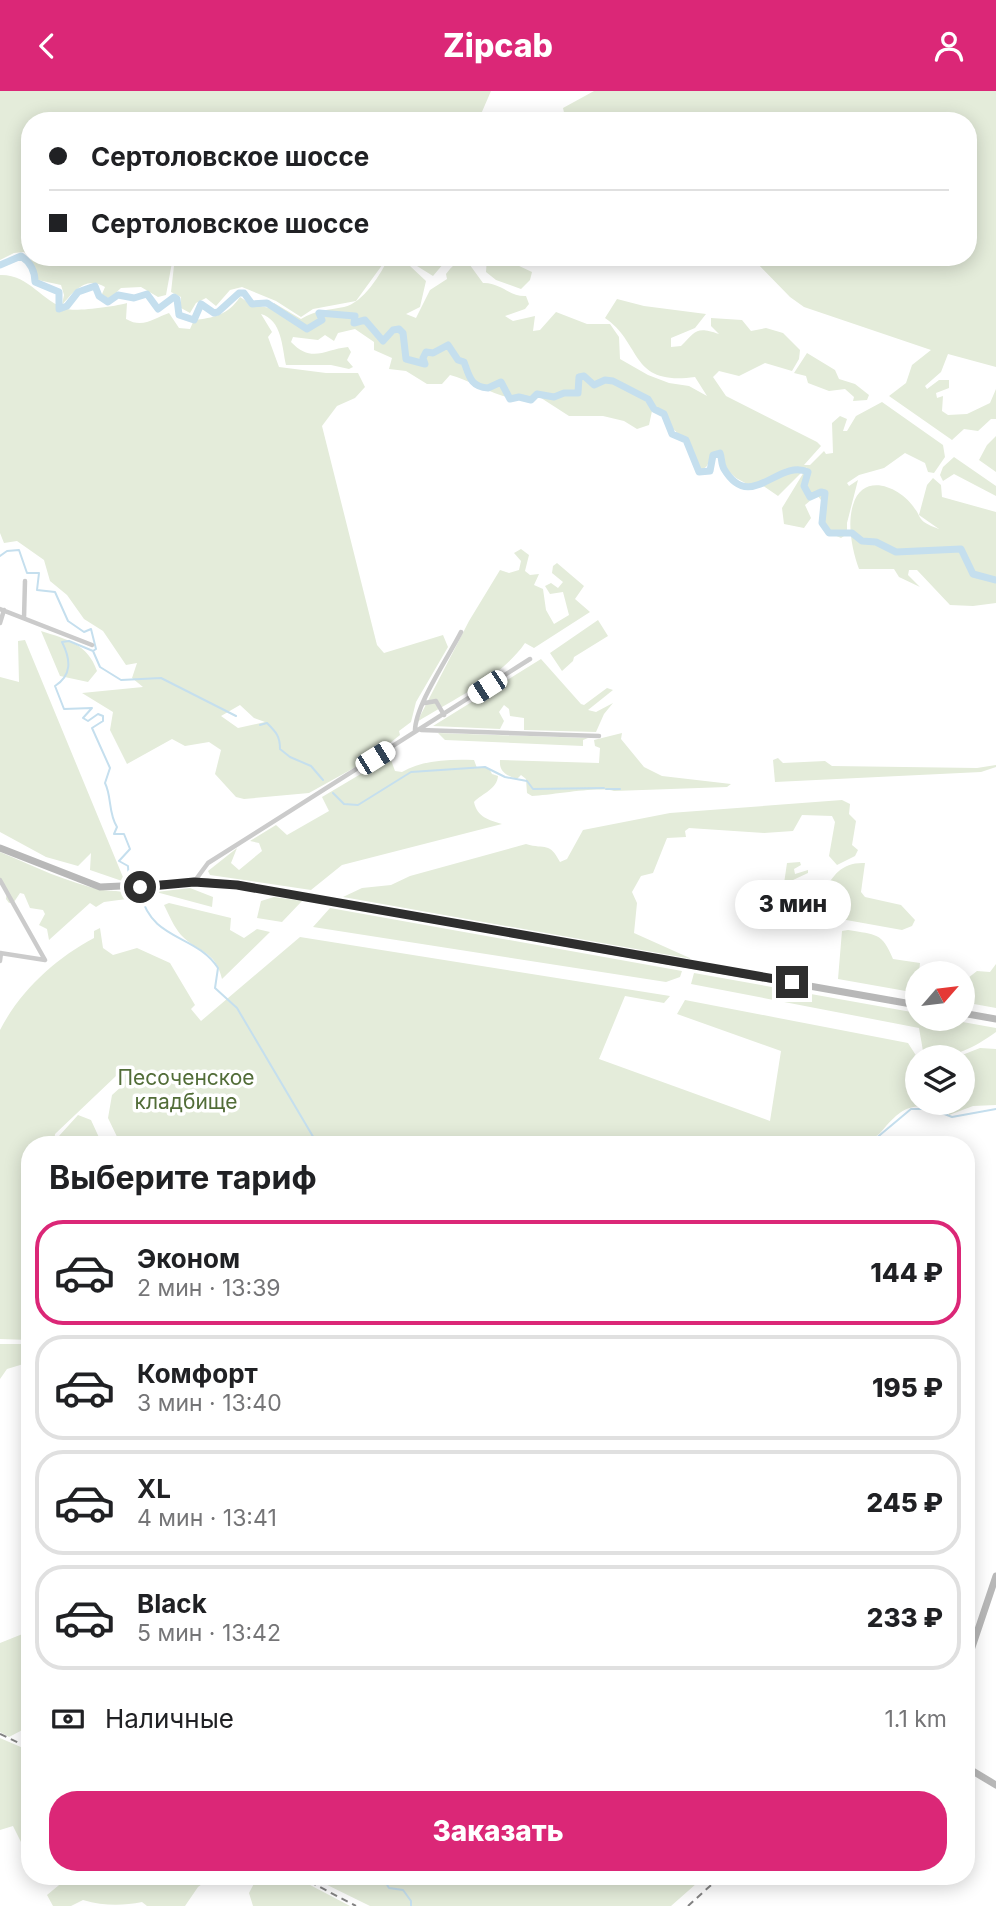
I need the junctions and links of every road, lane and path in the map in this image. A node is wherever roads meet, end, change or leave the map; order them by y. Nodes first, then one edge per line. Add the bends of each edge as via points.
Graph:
1 (25, 581) dead end
2 (2, 610) edge
3 (24, 618) junction
4 (0, 623) edge
5 (461, 632) dead end
6 (92, 645) dead end
7 (530, 659) dead end
8 (424, 703) junction
9 (444, 715) junction
10 (417, 731) junction
11 (599, 736) dead end
12 (0, 848) edge
13 (0, 880) edge
14 (194, 882) junction
15 (1, 953) edge
16 (0, 961) edge
17 (905, 1003) edge
18 (975, 1016) edge
19 (996, 1020) edge
20 (995, 1580) edge
21 (975, 1639) edge
22 (975, 1772) edge
23 (996, 1785) edge

1 - 3 street
2 - 3 street
2 - 4 street
3 - 6 street
5 - 8 street
7 - 9 street
8 - 9 street via 436,701
8 - 10 street
9 - 10 street
10 - 11 street
10 - 14 street via 208,863
12 - 14 main road via 88,884 123,888
13 - 15 street via 45,960
14 - 17 main road via 243,885
15 - 16 street
18 - 19 main road
20 - 21 main road
22 - 23 main road

